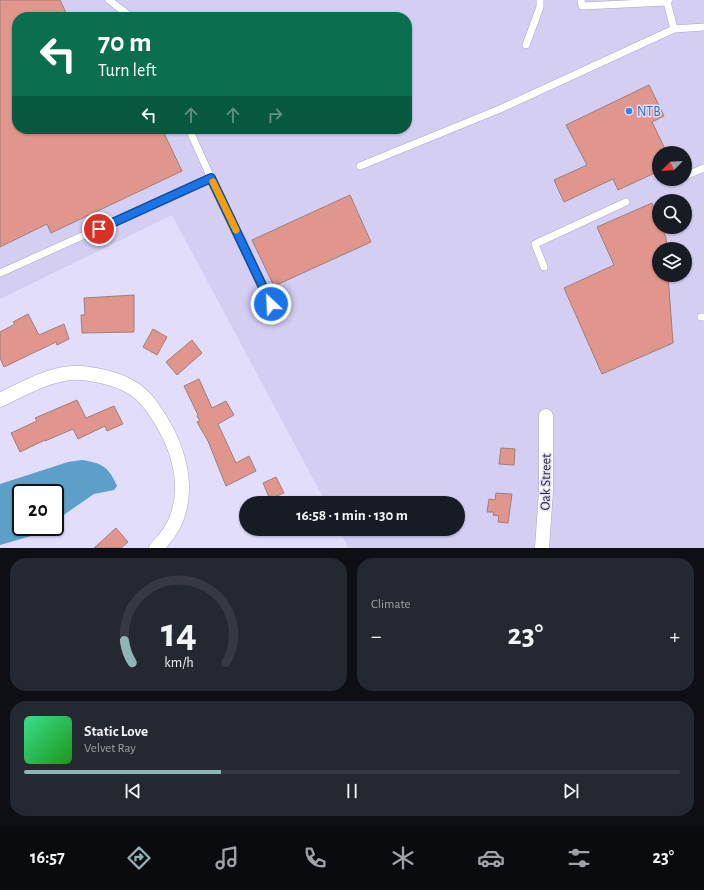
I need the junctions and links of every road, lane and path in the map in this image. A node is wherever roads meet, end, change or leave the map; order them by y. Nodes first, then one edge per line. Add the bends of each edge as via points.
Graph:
1 (109, 0) edge
2 (540, 0) edge
3 (581, 0) edge
4 (668, 1) edge
5 (125, 12) edge
6 (704, 27) edge
7 (674, 29) junction
8 (526, 46) dead end
9 (191, 134) edge
10 (360, 166) dead end
11 (704, 168) edge
12 (692, 173) edge
13 (211, 178) junction
14 (626, 202) dead end
15 (544, 267) dead end
16 (0, 273) edge
17 (271, 304) dead end
18 (0, 400) edge
19 (546, 416) dead end
20 (156, 548) edge
21 (542, 548) edge

1 - 5 lane
2 - 8 lane via 540,7
3 - 4 lane via 582,6
4 - 7 lane
6 - 7 lane
7 - 10 lane via 500,109
9 - 13 lane
11 - 12 lane
13 - 16 lane
13 - 17 lane
14 - 15 lane via 535,244
18 - 20 street via 51,377 81,373 110,378 135,389 155,410 171,436 183,481 180,510 164,540
19 - 21 street, Oak Street via 546,491

